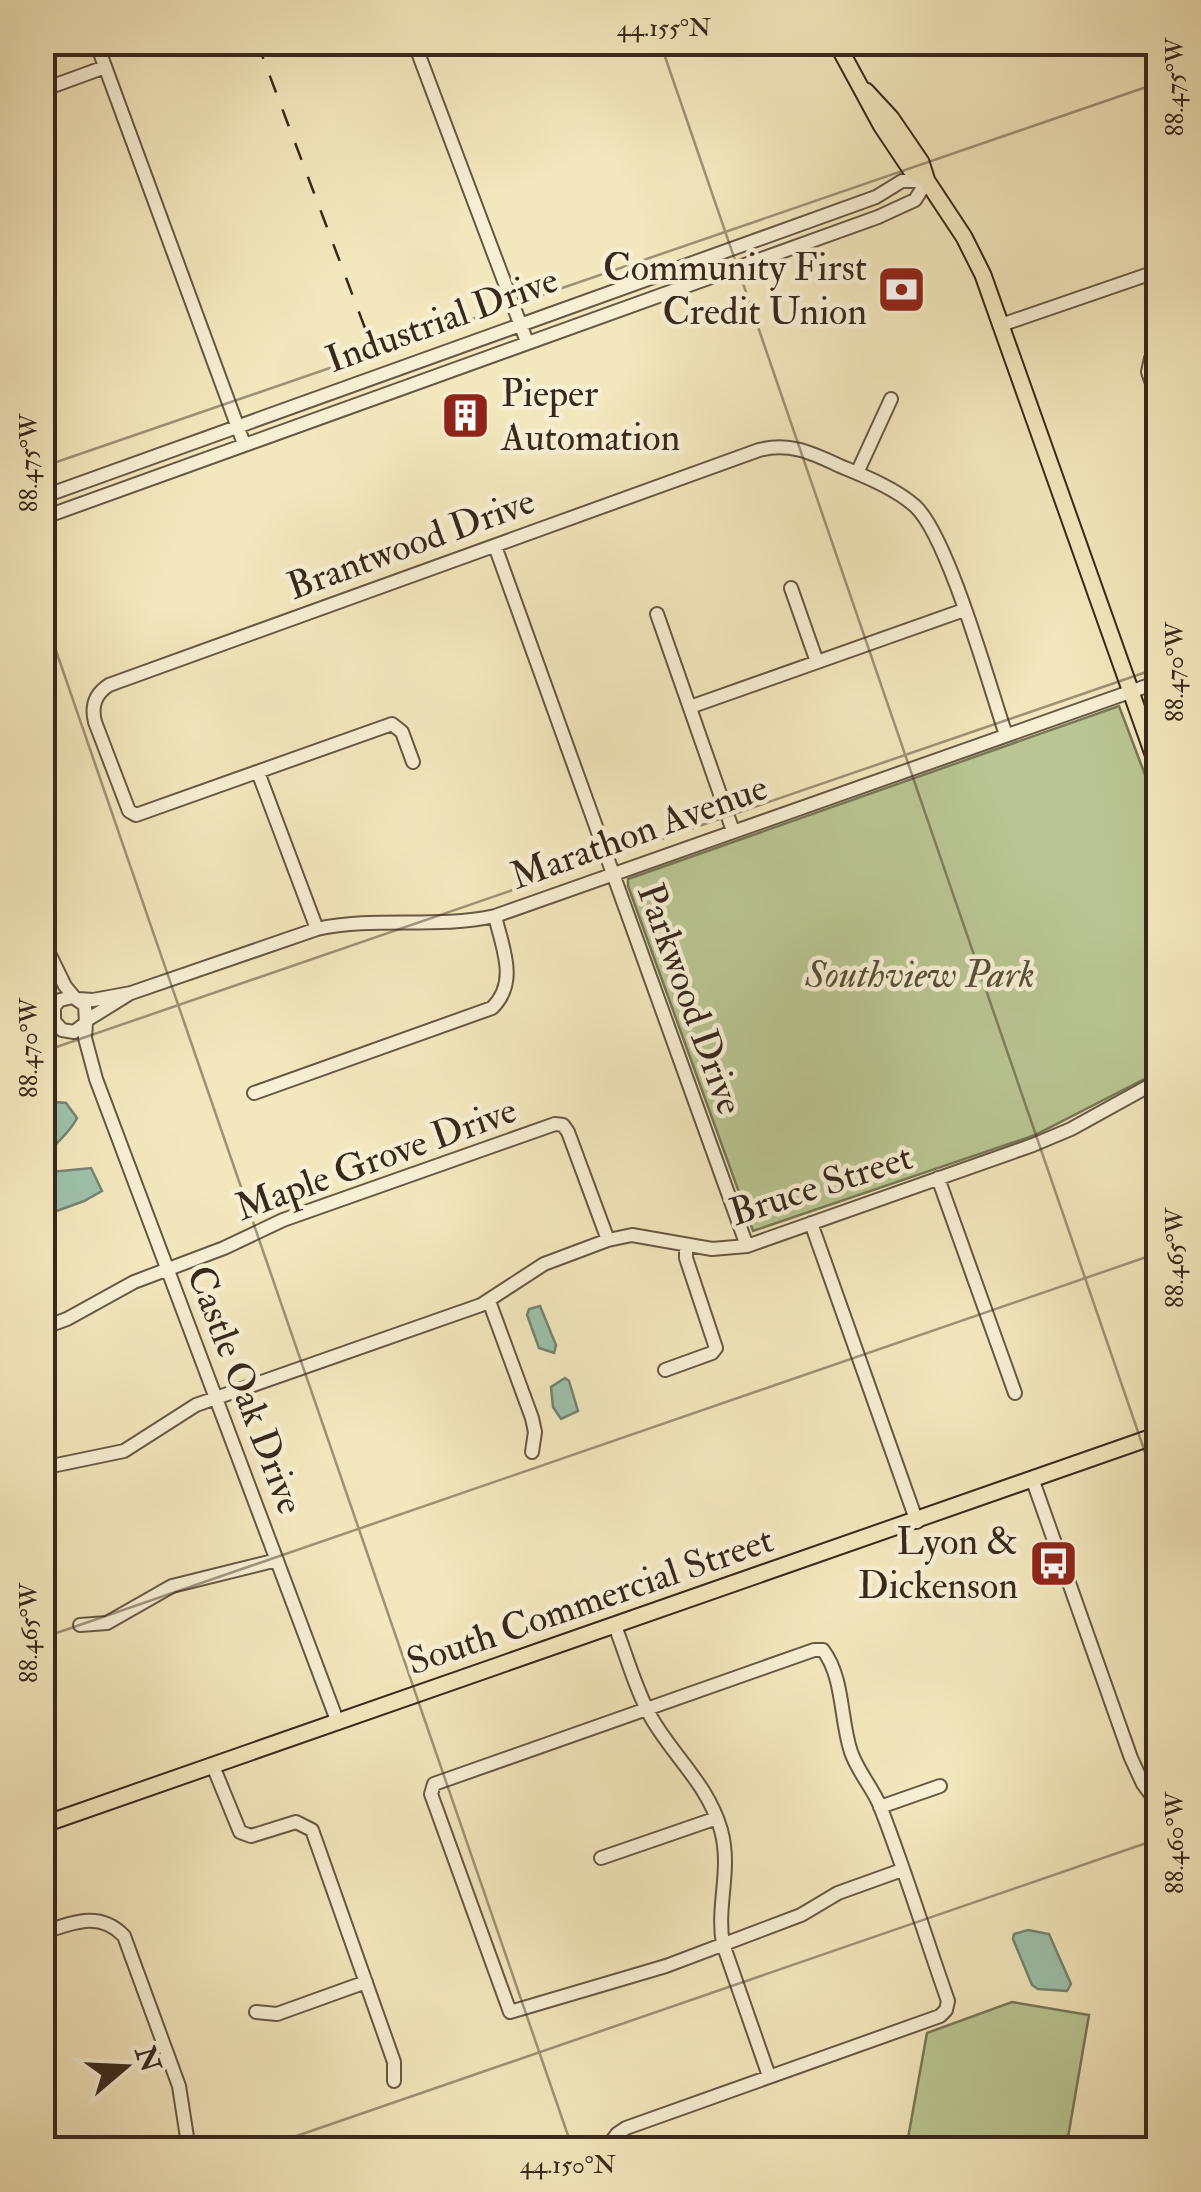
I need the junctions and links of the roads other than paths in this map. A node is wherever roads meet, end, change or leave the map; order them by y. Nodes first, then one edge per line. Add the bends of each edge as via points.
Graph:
1 (96, 42) edge
2 (414, 42) edge
3 (836, 42) edge
4 (105, 67) junction
5 (42, 90) edge
6 (927, 181) junction
7 (1158, 271) edge
8 (520, 323) junction
9 (1001, 325) junction
10 (527, 342) junction
11 (1158, 354) edge
12 (891, 399) dead end
13 (1158, 400) edge
14 (238, 426) junction
15 (244, 444) junction
16 (858, 473) junction
17 (42, 497) edge
18 (42, 518) edge
19 (495, 546) junction
20 (791, 588) dead end
21 (964, 610) junction
22 (658, 614) dead end
23 (816, 662) junction
24 (1158, 682) edge
25 (1131, 691) junction
26 (690, 707) junction
27 (1006, 735) junction
28 (413, 762) dead end
29 (1158, 768) edge
30 (258, 772) junction
31 (733, 830) junction
32 (614, 873) junction
33 (495, 916) junction
34 (317, 929) junction
35 (44, 942) edge
36 (131, 992) junction
37 (77, 998) junction
38 (55, 1006) junction
39 (42, 1019) edge
40 (87, 1021) junction
41 (42, 1029) edge
42 (64, 1031) junction
43 (96, 1079) junction
44 (1158, 1081) edge
45 (254, 1093) dead end
46 (938, 1178) junction
47 (810, 1222) junction
48 (608, 1240) junction
49 (686, 1245) junction
50 (746, 1246) junction
51 (167, 1269) junction
52 (489, 1301) junction
53 (42, 1328) edge
54 (665, 1370) dead end
55 (1015, 1393) dead end
56 (215, 1398) junction
57 (1158, 1436) edge
58 (532, 1452) dead end
59 (42, 1468) edge
60 (1033, 1482) junction
61 (918, 1522) junction
62 (278, 1560) junction
63 (80, 1625) dead end
64 (616, 1626) junction
65 (647, 1710) junction
66 (338, 1723) junction
67 (214, 1766) junction
68 (940, 1786) dead end
69 (1158, 1804) edge
70 (880, 1807) junction
71 (717, 1818) junction
72 (42, 1825) edge
73 (601, 1858) dead end
74 (902, 1870) junction
75 (42, 1933) edge
76 (723, 1944) junction
77 (366, 1982) junction
78 (256, 2012) dead end
79 (769, 2076) junction
80 (394, 2081) dead end
81 (189, 2150) edge
82 (605, 2150) edge

1 - 4 street
2 - 8 street
3 - 6 main road via 881,125 911,170
4 - 5 street
4 - 14 street
6 - 8 street, Industrial Drive via 902,181 876,197
6 - 9 main road via 964,238
6 - 10 street, Industrial Drive via 915,200 878,218
7 - 9 street
8 - 10 street
8 - 14 street, Industrial Drive
9 - 25 main road
10 - 15 street, Industrial Drive
11 - 13 street via 1148,367
12 - 16 street
14 - 15 street
14 - 17 street, Industrial Drive
15 - 18 street, Industrial Drive
16 - 19 street, Brantwood Drive via 798,448 770,447
16 - 21 street, Brantwood Drive via 925,516
19 - 30 street, Brantwood Drive via 127,678 100,692 93,707 132,814
19 - 32 street, Parkwood Drive
20 - 23 street
21 - 23 street
21 - 27 street, Brantwood Drive
22 - 26 street
23 - 26 street
24 - 25 street, Marathon Avenue
25 - 27 street, Marathon Avenue
25 - 29 main road
26 - 31 street
27 - 31 street, Marathon Avenue
28 - 30 street via 392,724
30 - 34 street
31 - 32 street, Marathon Avenue
32 - 33 street, Marathon Avenue
32 - 50 street, Parkwood Drive
33 - 34 street, Marathon Avenue
33 - 45 street via 508,979 492,1008
34 - 36 street, Marathon Avenue
35 - 37 street
35 - 38 street via 57,988
36 - 37 street, Marathon Avenue
36 - 40 street, Marathon Avenue
37 - 38 street
37 - 40 street via 87,1008
38 - 39 street
38 - 42 street via 54,1021
40 - 42 street via 77,1031
40 - 43 street, Castle Oak Drive
41 - 42 street
42 - 43 street, Castle Oak Drive
43 - 51 street, Castle Oak Drive
44 - 46 street, Bruce Street via 1070,1129
46 - 47 street, Bruce Street
46 - 55 street
47 - 50 street, Bruce Street
47 - 61 street
48 - 49 street, Bruce Street via 632,1235
48 - 51 street, Maple Grove Drive via 568,1132 559,1124 283,1220
48 - 52 street, Bruce Street via 544,1264
49 - 50 street, Bruce Street
49 - 54 street via 716,1348
51 - 53 street, Maple Grove Drive
51 - 56 street, Castle Oak Drive
52 - 56 street, Bruce Street
52 - 58 street via 532,1418
56 - 59 street, Bruce Street via 124,1451
56 - 62 street, Castle Oak Drive
57 - 60 main road, South Commercial Street
60 - 61 main road, South Commercial Street
60 - 69 street via 1131,1758
61 - 64 main road, South Commercial Street
62 - 63 street via 172,1586 101,1626
62 - 66 street, Castle Oak Drive
64 - 65 street
64 - 66 main road, South Commercial Street
65 - 70 street via 823,1650 851,1751
65 - 71 street
65 - 76 street via 432,1786 431,1794 510,2012
66 - 67 main road, South Commercial Street
67 - 72 main road, South Commercial Street
67 - 77 street via 240,1832 258,1834 296,1822 312,1830
68 - 70 street
70 - 74 street
71 - 73 street
71 - 76 street via 726,1867
74 - 76 street
74 - 79 street via 946,2010
75 - 81 street via 96,1920 124,1936 179,2086
76 - 79 street
77 - 78 street via 277,2014
77 - 80 street via 394,2062
79 - 82 street via 626,2128

